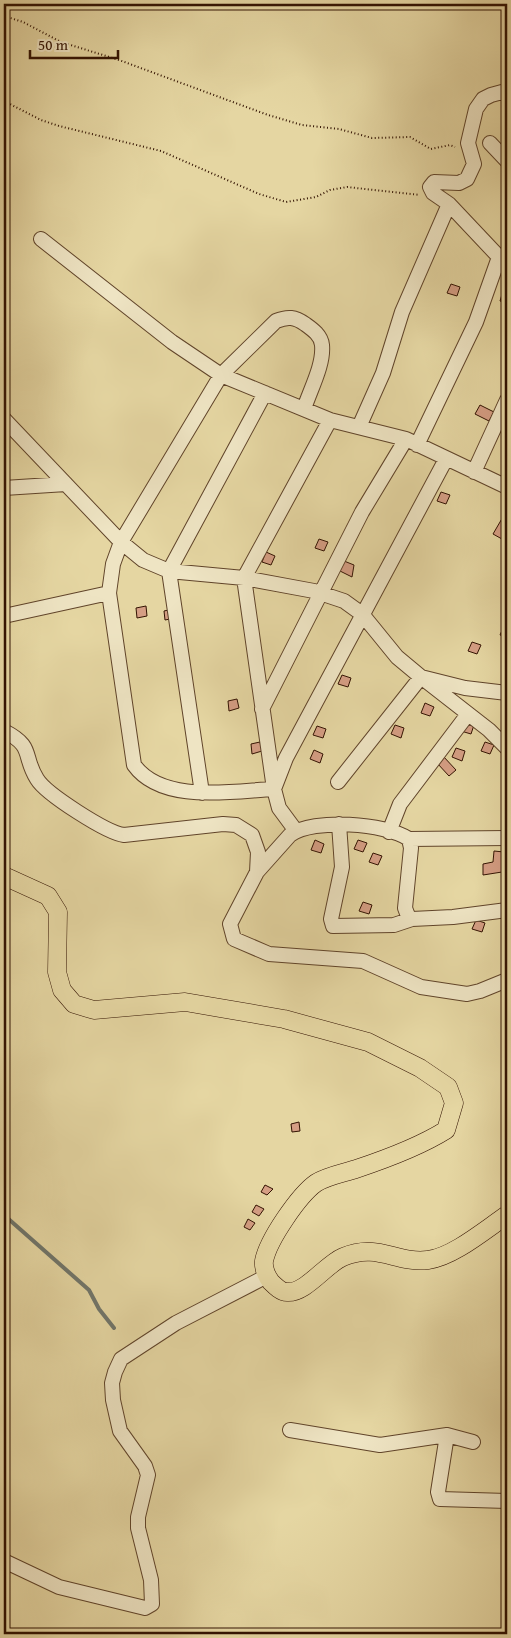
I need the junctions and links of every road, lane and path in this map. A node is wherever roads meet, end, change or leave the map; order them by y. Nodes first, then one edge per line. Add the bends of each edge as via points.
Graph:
1 (4, 16) edge
2 (507, 94) edge
3 (4, 101) edge
4 (490, 143) dead end
5 (471, 153) junction
6 (507, 161) edge
7 (430, 187) junction
8 (449, 204) junction
9 (41, 238) dead end
10 (503, 261) edge
11 (221, 375) junction
12 (265, 393) junction
13 (507, 400) edge
14 (304, 409) junction
15 (4, 419) edge
16 (330, 420) junction
17 (359, 427) junction
18 (411, 442) junction
19 (446, 459) junction
20 (474, 472) junction
21 (66, 484) junction
22 (4, 488) edge
23 (507, 488) edge
24 (120, 542) junction
25 (169, 571) junction
26 (244, 578) junction
27 (109, 593) junction
28 (320, 594) junction
29 (362, 614) junction
30 (4, 616) edge
31 (421, 677) junction
32 (507, 693) edge
33 (262, 709) junction
34 (468, 714) junction
35 (4, 731) edge
36 (507, 748) edge
37 (338, 782) dead end
38 (274, 789) junction
39 (202, 793) junction
40 (338, 824) junction
41 (296, 831) junction
42 (389, 832) junction
43 (507, 838) edge
44 (409, 839) junction
45 (257, 872) junction
46 (4, 876) edge
47 (507, 910) edge
48 (412, 918) junction
49 (507, 980) edge
50 (507, 1215) edge
51 (267, 1276) junction
52 (290, 1430) dead end
53 (447, 1435) junction
54 (473, 1442) dead end
55 (507, 1501) edge
56 (4, 1561) edge

1 - 5 path via 61,42 302,125 339,129 372,138 410,137 431,149 450,145
2 - 5 street via 502,92 483,99 476,109 468,142
3 - 7 path via 59,126 162,151 259,194 286,202 347,187 421,195
4 - 6 street
5 - 7 street via 474,164 467,178 458,183 434,182
7 - 8 street
8 - 10 street
8 - 17 street via 402,312 384,374
9 - 11 street via 172,342
10 - 18 street via 476,322
11 - 12 street
11 - 14 street via 276,321 287,317 297,319 318,335 322,344
11 - 24 street
12 - 14 street
12 - 25 street
13 - 20 street
14 - 16 street
15 - 21 street
16 - 17 street
16 - 26 street
17 - 18 street
18 - 19 street
18 - 28 street via 362,512
19 - 20 street
19 - 29 street
20 - 23 street
21 - 22 street
21 - 24 street
24 - 25 street via 143,560
24 - 27 street
25 - 26 street
25 - 39 street
26 - 28 street
26 - 33 street
27 - 30 street
27 - 39 street via 134,765 150,780 166,787
28 - 29 street via 344,601
28 - 33 street
29 - 31 street via 397,657
29 - 38 street via 286,758
31 - 32 street via 465,688
31 - 34 street
31 - 37 street
33 - 38 street
34 - 36 street
34 - 42 street via 400,804
35 - 45 street via 24,745 38,781 109,831 124,835 236,825 252,835 258,852
38 - 39 street
38 - 41 street via 279,808
40 - 41 street
40 - 42 street
40 - 48 street via 342,867 331,919 333,926 394,925
41 - 45 street
42 - 44 street
43 - 44 street
44 - 48 street via 405,913
45 - 49 street via 230,924 234,938 245,945 269,954 363,961 421,987 467,994
46 - 51 main road via 48,896 58,912 57,972 62,990 74,1004 94,1010 185,1002 284,1019 368,1042 420,1068 452,1093 454,1103 446,1130 372,1164 317,1182 300,1197 278,1230 264,1262
47 - 48 street
50 - 51 main road via 447,1254 429,1260 380,1251 360,1251 341,1257 297,1292 285,1292
51 - 56 street via 176,1323 120,1359 115,1372 113,1400 120,1431 148,1475 138,1522 151,1580 152,1604 145,1608 60,1587
52 - 53 street via 380,1445
53 - 54 street
53 - 55 street via 438,1492 440,1499

